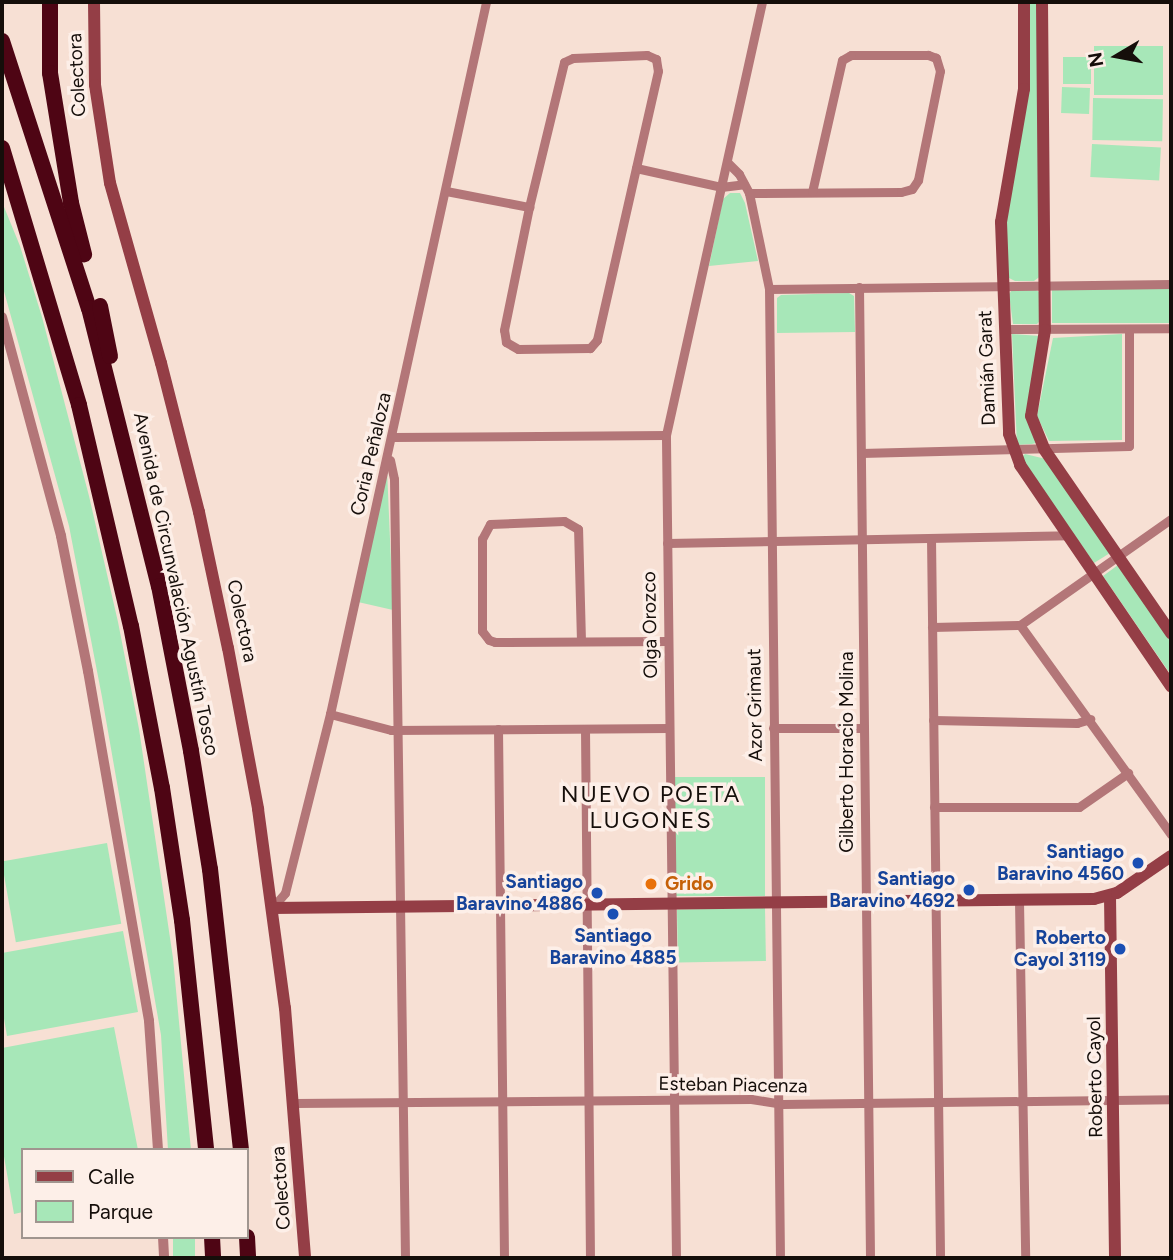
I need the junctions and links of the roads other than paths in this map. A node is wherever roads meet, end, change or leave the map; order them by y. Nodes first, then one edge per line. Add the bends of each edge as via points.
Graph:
1 (50, 2) edge
2 (94, 2) edge
3 (485, 2) edge
4 (762, 2) edge
5 (1024, 2) edge
6 (1042, 2) edge
7 (1025, 31) junction
8 (1042, 32) junction
9 (2, 41) edge
10 (2, 148) edge
11 (727, 162) junction
12 (636, 167) junction
13 (2, 179) edge
14 (721, 187) junction
15 (747, 188) junction
16 (446, 191) junction
17 (812, 192) junction
18 (530, 207) junction
19 (35, 253) junction
20 (1171, 284) edge
21 (1003, 285) junction
22 (1045, 285) junction
23 (859, 287) junction
24 (769, 289) junction
25 (2, 317) edge
26 (1171, 328) edge
27 (1004, 329) junction
28 (1129, 329) junction
29 (1045, 330) junction
30 (116, 407) junction
31 (666, 435) junction
32 (393, 437) junction
33 (1012, 449) junction
34 (1044, 449) junction
35 (861, 453) junction
36 (389, 455) junction
37 (1171, 519) edge
38 (1069, 535) junction
39 (931, 538) junction
40 (862, 539) junction
41 (771, 541) junction
42 (667, 543) junction
43 (1118, 556) junction
44 (1094, 572) junction
45 (1020, 625) junction
46 (932, 627) junction
47 (1171, 633) edge
48 (581, 641) junction
49 (668, 641) junction
50 (1171, 686) edge
51 (330, 714) junction
52 (1090, 719) junction
53 (933, 720) junction
54 (669, 728) junction
55 (773, 728) junction
56 (864, 728) junction
57 (498, 729) junction
58 (585, 729) junction
59 (398, 730) junction
60 (1128, 773) junction
61 (934, 807) junction
62 (1171, 834) edge
63 (1171, 856) edge
64 (1110, 897) junction
65 (935, 901) junction
66 (1019, 901) junction
67 (866, 902) junction
68 (671, 904) junction
69 (775, 904) junction
70 (588, 905) junction
71 (499, 906) junction
72 (272, 908) junction
73 (399, 908) junction
74 (1115, 1099) junction
75 (1171, 1099) edge
76 (1023, 1100) junction
77 (675, 1101) junction
78 (937, 1101) junction
79 (502, 1102) junction
80 (589, 1102) junction
81 (295, 1103) junction
82 (404, 1103) junction
83 (869, 1103) junction
84 (777, 1104) junction
85 (158, 1148) edge
86 (206, 1148) edge
87 (241, 1148) edge
88 (163, 1239) edge
89 (212, 1239) edge
90 (247, 1239) edge
91 (164, 1258) edge
92 (213, 1258) edge
93 (248, 1258) edge
94 (305, 1258) edge
95 (405, 1258) edge
96 (504, 1258) edge
97 (590, 1258) edge
98 (676, 1258) edge
99 (780, 1258) edge
100 (870, 1258) edge
101 (940, 1258) edge
102 (1025, 1258) edge
103 (1115, 1258) edge

1 - 30 highway via 48,53 56,115 74,216 108,335
2 - 72 main road, Colectora via 95,85 107,172 161,363 215,582
3 - 16 street, Coria Peñaloza
4 - 11 street, Olga Orozco
5 - 7 main road, Damián Garat
6 - 8 main road
7 - 8 street
7 - 21 main road, Damián Garat via 1024,89 1002,209
8 - 22 main road
9 - 30 highway, Avenida de Circunvalación Agustín Tosco via 68,238
10 - 19 highway
11 - 14 street, Olga Orozco
11 - 15 street, Azor Grimaut
12 - 14 street
12 - 18 street via 658,62 647,55 567,59
12 - 18 street via 597,340 590,348 518,349 506,342 504,331
13 - 19 highway
14 - 15 street
14 - 31 street, Olga Orozco
15 - 17 street
15 - 24 street, Azor Grimaut
16 - 18 street
16 - 32 street, Coria Peñaloza
17 - 17 street via 912,189 918,180 940,71 936,58 851,55 842,60
19 - 86 highway via 93,458 147,703 182,920
20 - 22 street
21 - 22 street
21 - 23 street
21 - 27 main road, Damián Garat
22 - 29 main road
23 - 24 street
23 - 35 street, Gilberto Horacio Molina
24 - 41 street, Azor Grimaut
25 - 85 street via 61,536 88,671 149,1021
26 - 28 street
27 - 29 street
27 - 33 main road, Damián Garat
28 - 29 street
28 - 34 street via 1129,446
29 - 34 main road via 1031,411
30 - 87 highway, Avenida de Circunvalación Agustín Tosco via 159,586 191,751 219,936
31 - 32 street
31 - 42 street, Olga Orozco
32 - 36 street, Coria Peñaloza
33 - 34 street
33 - 35 street
33 - 38 main road, Damián Garat
34 - 43 main road
35 - 40 street, Gilberto Horacio Molina
36 - 51 street, Coria Peñaloza
36 - 59 street via 394,479
37 - 43 street
38 - 39 street
38 - 44 main road, Damián Garat
39 - 40 street
39 - 46 street
40 - 41 street
40 - 56 street, Gilberto Horacio Molina
41 - 42 street
41 - 55 street, Azor Grimaut
42 - 49 street, Olga Orozco
43 - 44 street
43 - 47 main road
44 - 45 street
44 - 50 main road, Damián Garat
45 - 46 street
45 - 52 street
46 - 53 street
48 - 48 street via 495,642 484,637 482,539 490,524 564,521 578,529
48 - 49 street
49 - 54 street, Olga Orozco
51 - 59 street
51 - 72 street, Coria Peñaloza via 285,893
52 - 53 street via 1077,723
52 - 60 street
53 - 61 street
54 - 58 street
54 - 68 street, Olga Orozco
55 - 56 street
55 - 69 street, Azor Grimaut
56 - 67 street, Gilberto Horacio Molina
57 - 58 street
57 - 59 street
57 - 71 street
58 - 70 street
59 - 73 street
60 - 61 street via 1079,807
60 - 62 street
61 - 65 street
63 - 64 main road
64 - 66 main road
64 - 74 main road, Roberto Cayol
65 - 66 main road
65 - 67 main road
65 - 78 street
66 - 76 street
67 - 69 main road
67 - 83 street, Gilberto Horacio Molina
68 - 69 main road
68 - 70 main road
68 - 77 street, Olga Orozco
69 - 84 street, Azor Grimaut
70 - 71 main road
70 - 80 street
71 - 73 main road
71 - 79 street
72 - 73 main road
72 - 81 main road, Colectora
73 - 82 street
74 - 75 street, Esteban Piacenza
74 - 76 street, Esteban Piacenza
74 - 103 main road, Roberto Cayol
76 - 78 street, Esteban Piacenza
76 - 102 street
77 - 80 street, Esteban Piacenza
77 - 84 street, Esteban Piacenza
77 - 98 street, Olga Orozco
78 - 83 street, Esteban Piacenza
78 - 101 street
79 - 80 street, Esteban Piacenza
79 - 82 street, Esteban Piacenza
79 - 96 street
80 - 97 street
81 - 82 street, Esteban Piacenza
81 - 94 main road, Colectora
82 - 95 street
83 - 84 street, Esteban Piacenza
83 - 100 street, Gilberto Horacio Molina
84 - 99 street, Azor Grimaut
88 - 91 street
89 - 92 highway
90 - 93 highway

